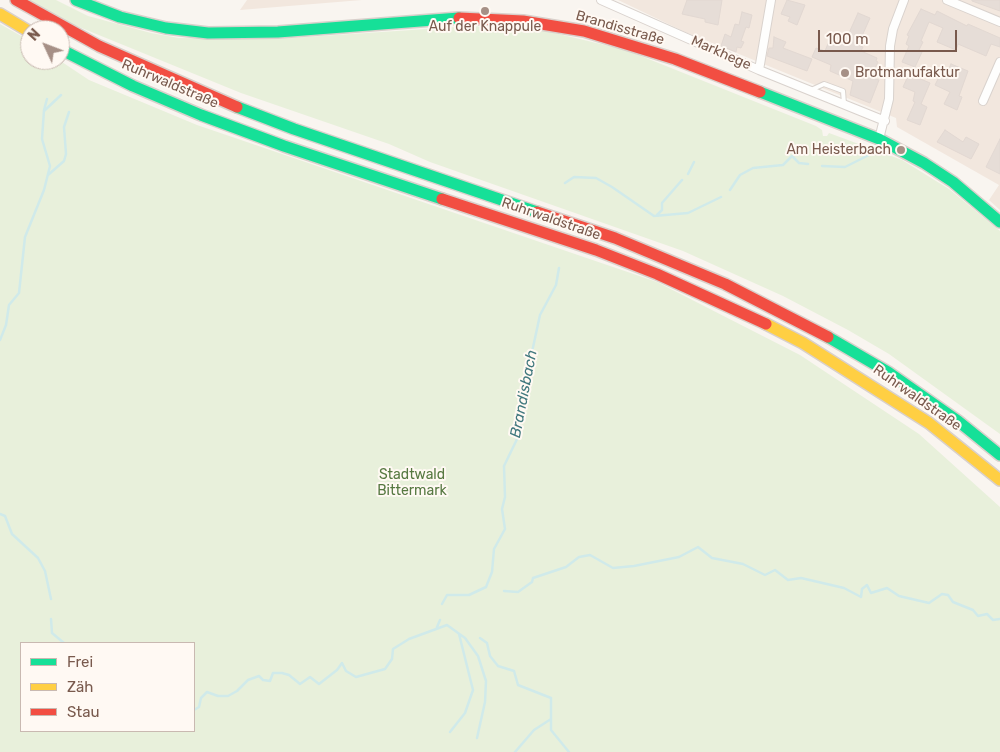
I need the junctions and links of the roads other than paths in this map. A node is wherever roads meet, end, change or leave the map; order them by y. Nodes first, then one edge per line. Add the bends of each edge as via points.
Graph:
1 (16, 0) edge
2 (76, 0) edge
3 (601, 0) edge
4 (771, 0) edge
5 (904, 0) edge
6 (947, 0) edge
7 (0, 14) edge
8 (1000, 22) edge
9 (20, 26) edge
10 (70, 55) edge
11 (1000, 62) edge
12 (759, 70) junction
13 (983, 101) dead end
14 (885, 121) junction
15 (879, 139) junction
16 (1000, 222) edge
17 (1000, 455) edge
18 (1000, 480) edge

1 - 17 main road via 98,46 223,102 615,238 725,284 794,318 888,372
2 - 15 main road, Brandisstraße via 120,17 208,34 457,18 513,20 556,26 636,46
3 - 12 street, Markhege
4 - 12 street, Markhege
5 - 14 street via 890,46 891,81
6 - 8 street
7 - 9 main road
10 - 18 main road, Ruhrwaldstraße via 201,115 596,250 735,308 872,385 929,423
11 - 13 street
12 - 14 street, Markhege
14 - 15 street
15 - 16 main road, Brandisstraße via 953,182

